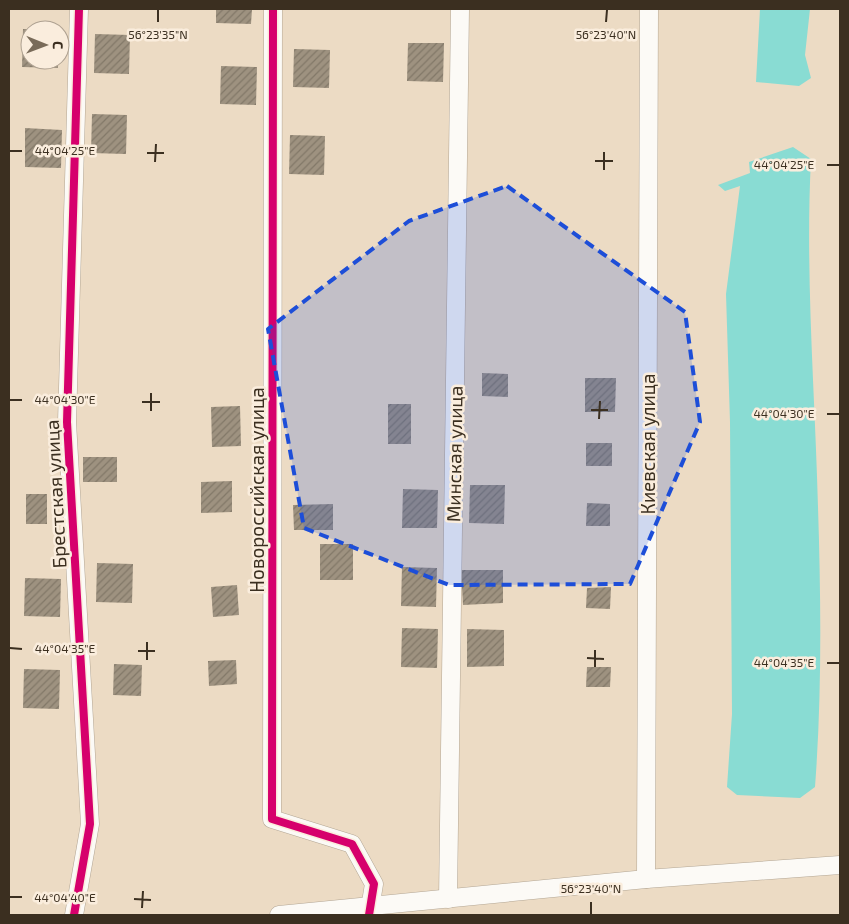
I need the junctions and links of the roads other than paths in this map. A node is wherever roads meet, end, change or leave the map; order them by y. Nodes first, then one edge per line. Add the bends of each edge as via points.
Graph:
1 (79, 9) edge
2 (273, 9) edge
3 (460, 9) edge
4 (649, 9) edge
5 (840, 865) edge
6 (646, 879) junction
7 (448, 899) junction
8 (370, 911) edge
9 (74, 915) edge
10 (279, 915) edge

1 - 9 street, Брестская улица via 67,422 90,824
2 - 8 street, Новороссийская улица via 272,819 352,844 374,884
3 - 7 street, Минская улица
4 - 6 street, Киевская улица
5 - 6 street
6 - 7 street
7 - 8 street
8 - 10 street

